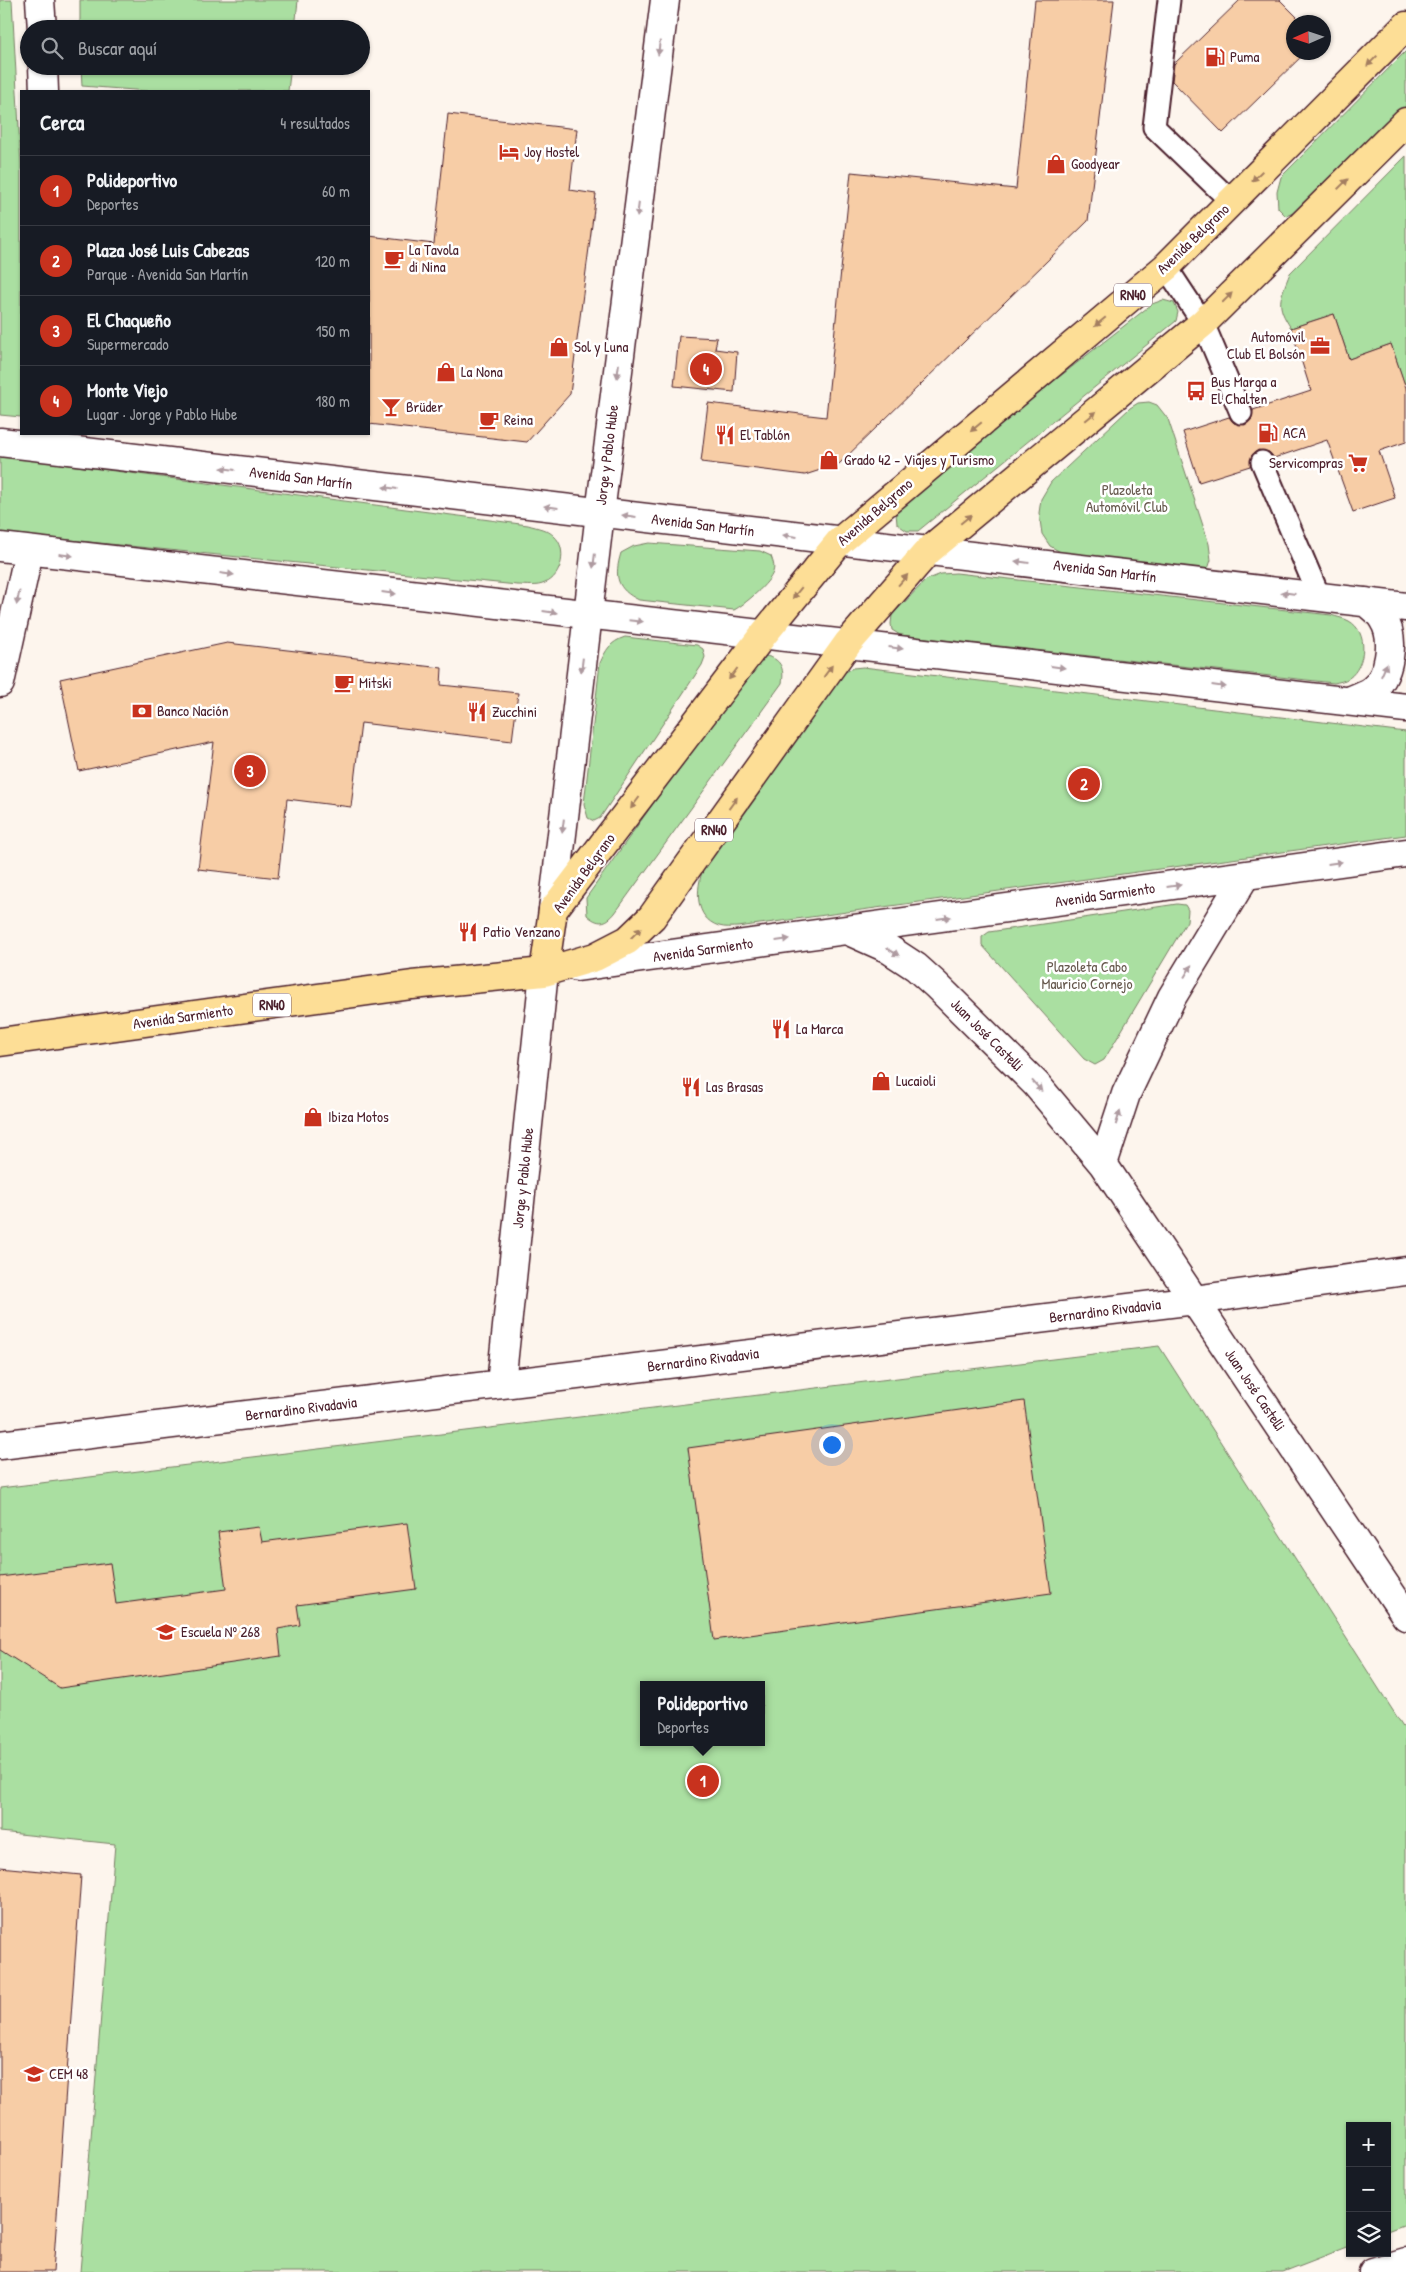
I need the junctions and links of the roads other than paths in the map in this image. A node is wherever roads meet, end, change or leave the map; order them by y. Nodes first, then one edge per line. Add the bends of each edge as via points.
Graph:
1 (40, 0) edge
2 (665, 0) edge
3 (1170, 0) edge
4 (41, 20) edge
5 (1406, 26) edge
6 (43, 75) edge
7 (44, 90) edge
8 (1406, 122) edge
9 (1232, 202) junction
10 (1166, 267) junction
11 (1203, 322) junction
12 (1241, 413) dead end
13 (0, 442) edge
14 (59, 442) edge
15 (1262, 462) dead end
16 (600, 513) junction
17 (838, 542) junction
18 (0, 547) edge
19 (29, 551) junction
20 (928, 551) junction
21 (1319, 596) junction
22 (1366, 602) junction
23 (1406, 607) edge
24 (588, 616) junction
25 (763, 635) junction
26 (848, 643) junction
27 (0, 683) edge
28 (1349, 701) junction
29 (1406, 708) edge
30 (1406, 853) edge
31 (1245, 876) junction
32 (553, 910) junction
33 (849, 931) junction
34 (544, 972) junction
35 (0, 1042) edge
36 (1103, 1164) junction
37 (1406, 1270) edge
38 (1195, 1300) junction
39 (501, 1384) junction
40 (0, 1445) edge
41 (1406, 1616) edge
42 (1406, 2262) edge
43 (1373, 2272) edge

1 - 4 street
2 -> 16 street, Jorge y Pablo Hube
3 - 9 lane via 1154,127
5 -> 9 highway, Avenida Belgrano / RN40
6 - 7 street
11 -> 8 highway, RN40
9 - 10 highway, Avenida Belgrano / RN40
10 - 11 lane
10 -> 17 highway, Avenida Belgrano / RN40
11 - 12 lane
20 -> 11 highway, RN40
13 - 14 street, Avenida San Martín
16 -> 14 street, Avenida San Martín
15 - 21 lane
17 -> 16 street, Avenida San Martín
16 -> 24 street, Jorge y Pablo Hube
17 - 20 street, Avenida San Martín
17 -> 25 highway, Avenida Belgrano / RN40
18 - 19 street
19 -> 24 street
19 -> 27 street
21 -> 20 street, Avenida San Martín
26 -> 20 highway, RN40
21 - 22 street, Avenida San Martín
22 - 23 street, Avenida San Martín
28 -> 22 street via 1372,690 1390,656 1389,635 1383,619
24 -> 25 street
24 -> 32 street, Jorge y Pablo Hube
25 - 26 street
25 -> 32 highway, Avenida Belgrano / RN40
26 -> 28 street
34 -> 26 highway, RN40 via 595,957 628,940 652,917
28 - 29 street
31 -> 30 street, Avenida Sarmiento
33 -> 31 street, Avenida Sarmiento
36 -> 31 street via 1126,1094 1172,997
32 - 34 highway, Avenida Belgrano / RN40
34 -> 33 street, Avenida Sarmiento
33 -> 36 street, Juan José Castelli via 887,948 936,985 1036,1084
34 - 35 highway, Avenida Sarmiento / RN40 via 402,986
34 - 39 street, Jorge y Pablo Hube
36 - 38 street, Juan José Castelli
37 - 38 street, Bernardino Rivadavia
38 - 39 street, Bernardino Rivadavia
38 - 41 street, Juan José Castelli
39 - 40 street, Bernardino Rivadavia
42 - 43 street

